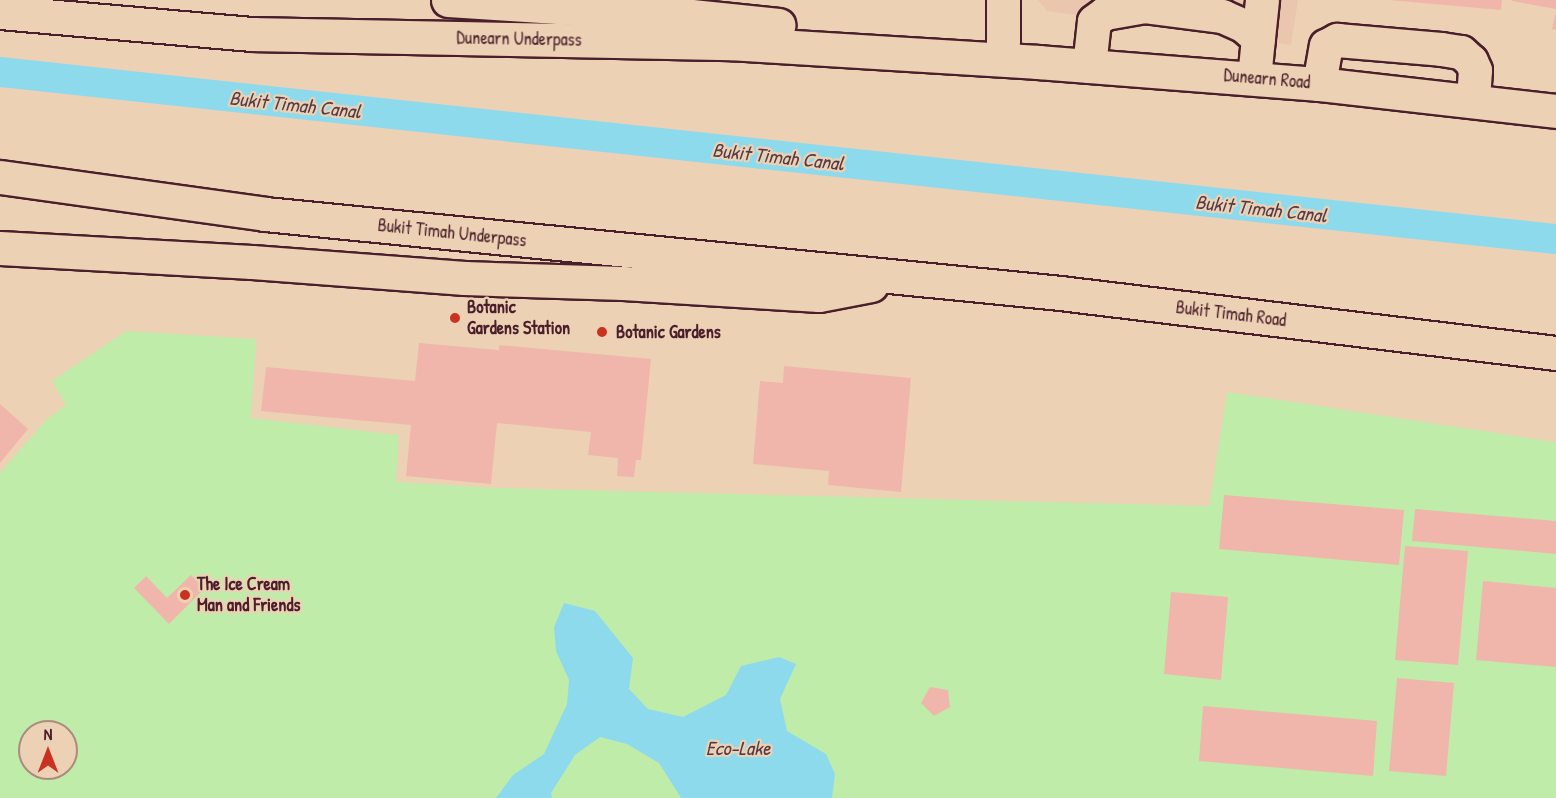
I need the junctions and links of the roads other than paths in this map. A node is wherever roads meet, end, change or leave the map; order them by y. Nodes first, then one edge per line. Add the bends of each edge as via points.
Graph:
1 (448, 0) edge
2 (1003, 0) edge
3 (1262, 0) edge
4 (1144, 3) edge
5 (0, 12) edge
6 (1258, 38) junction
7 (993, 40) junction
8 (1038, 62) junction
9 (1089, 66) junction
10 (1254, 78) junction
11 (1319, 84) junction
12 (1473, 100) junction
13 (1556, 111) edge
14 (0, 177) edge
15 (0, 249) edge
16 (905, 278) junction
17 (1556, 353) edge

1 - 7 main road
2 - 7 main road
3 - 6 main road
4 - 6 main road via 1222,16
4 - 9 main road via 1106,13 1094,21
5 - 8 main road, Dunearn Underpass via 253,34 729,43
6 - 10 main road
7 - 8 main road, Dunearn Road
8 - 9 main road, Dunearn Road
9 - 10 main road, Dunearn Road
10 - 11 main road, Dunearn Road
11 - 12 main road, Dunearn Road
11 - 12 main road via 1326,46 1337,40 1441,49 1461,52 1472,61
12 - 13 main road, Dunearn Road
14 - 16 main road, Bukit Timah Underpass via 265,214
15 - 16 main road via 819,295
16 - 17 main road, Bukit Timah Road

